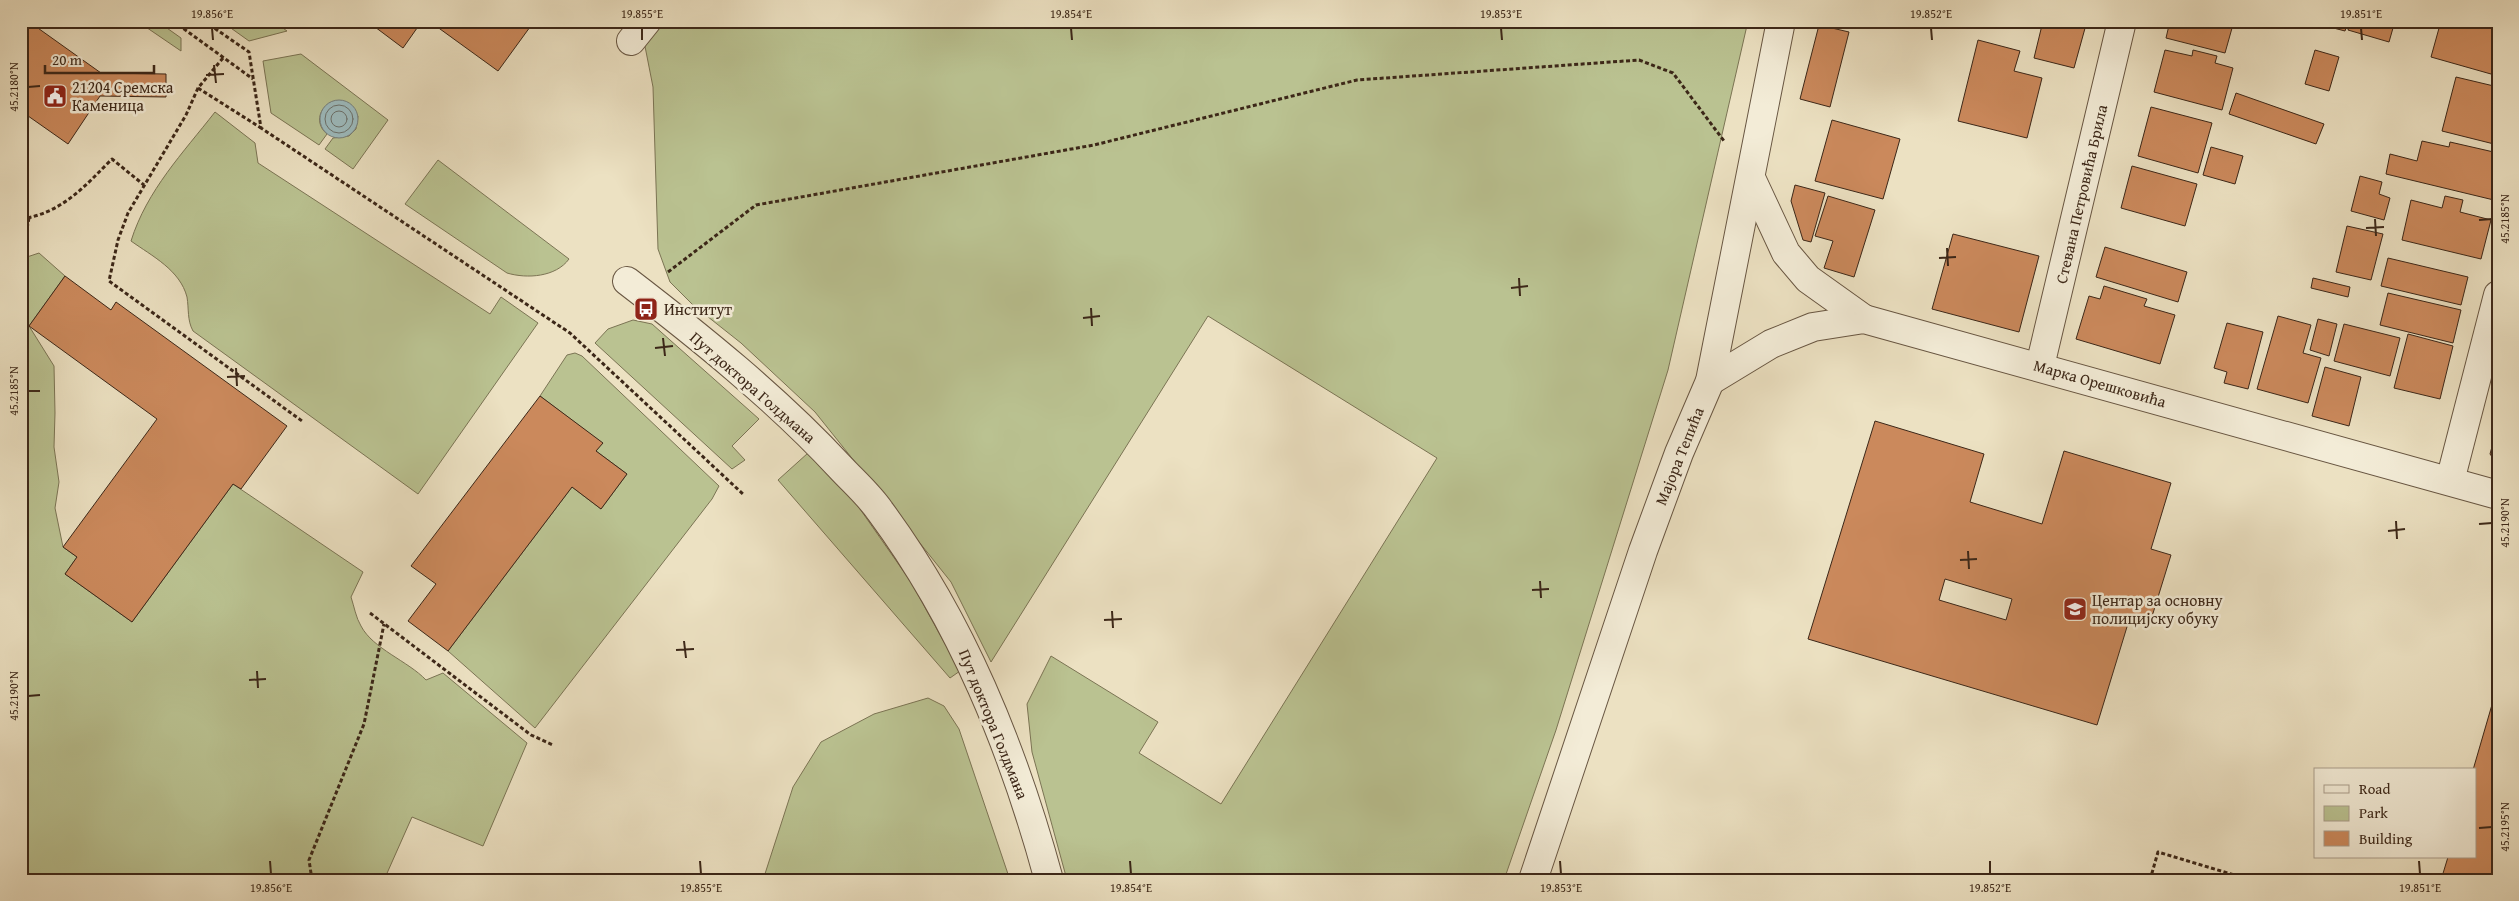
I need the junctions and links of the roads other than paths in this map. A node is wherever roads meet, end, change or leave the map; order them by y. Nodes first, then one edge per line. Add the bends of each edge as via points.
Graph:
1 (1781, 21) edge
2 (2122, 21) edge
3 (1751, 178) junction
4 (634, 286) road end
5 (2498, 295) edge
6 (1864, 319) junction
7 (2040, 366) junction
8 (1710, 381) junction
9 (2450, 480) junction
10 (2498, 495) edge
11 (1049, 880) edge
12 (1533, 880) edge

1 - 3 street, Мајора Тепића
2 - 7 street, Стевана Петровића Брила
3 - 6 street via 1786,253 1808,279
3 - 8 street, Мајора Тепића
4 - 11 street, Пут доктора Голдмана via 787,412 880,510 928,582 982,684 1034,826
5 - 9 street
6 - 7 street, Марка Орешковића
6 - 8 street, Марка Орешковића via 1813,327 1771,344
7 - 9 street, Марка Орешковића
8 - 12 street, Мајора Тепића via 1643,551
9 - 10 street, Марка Орешковића

